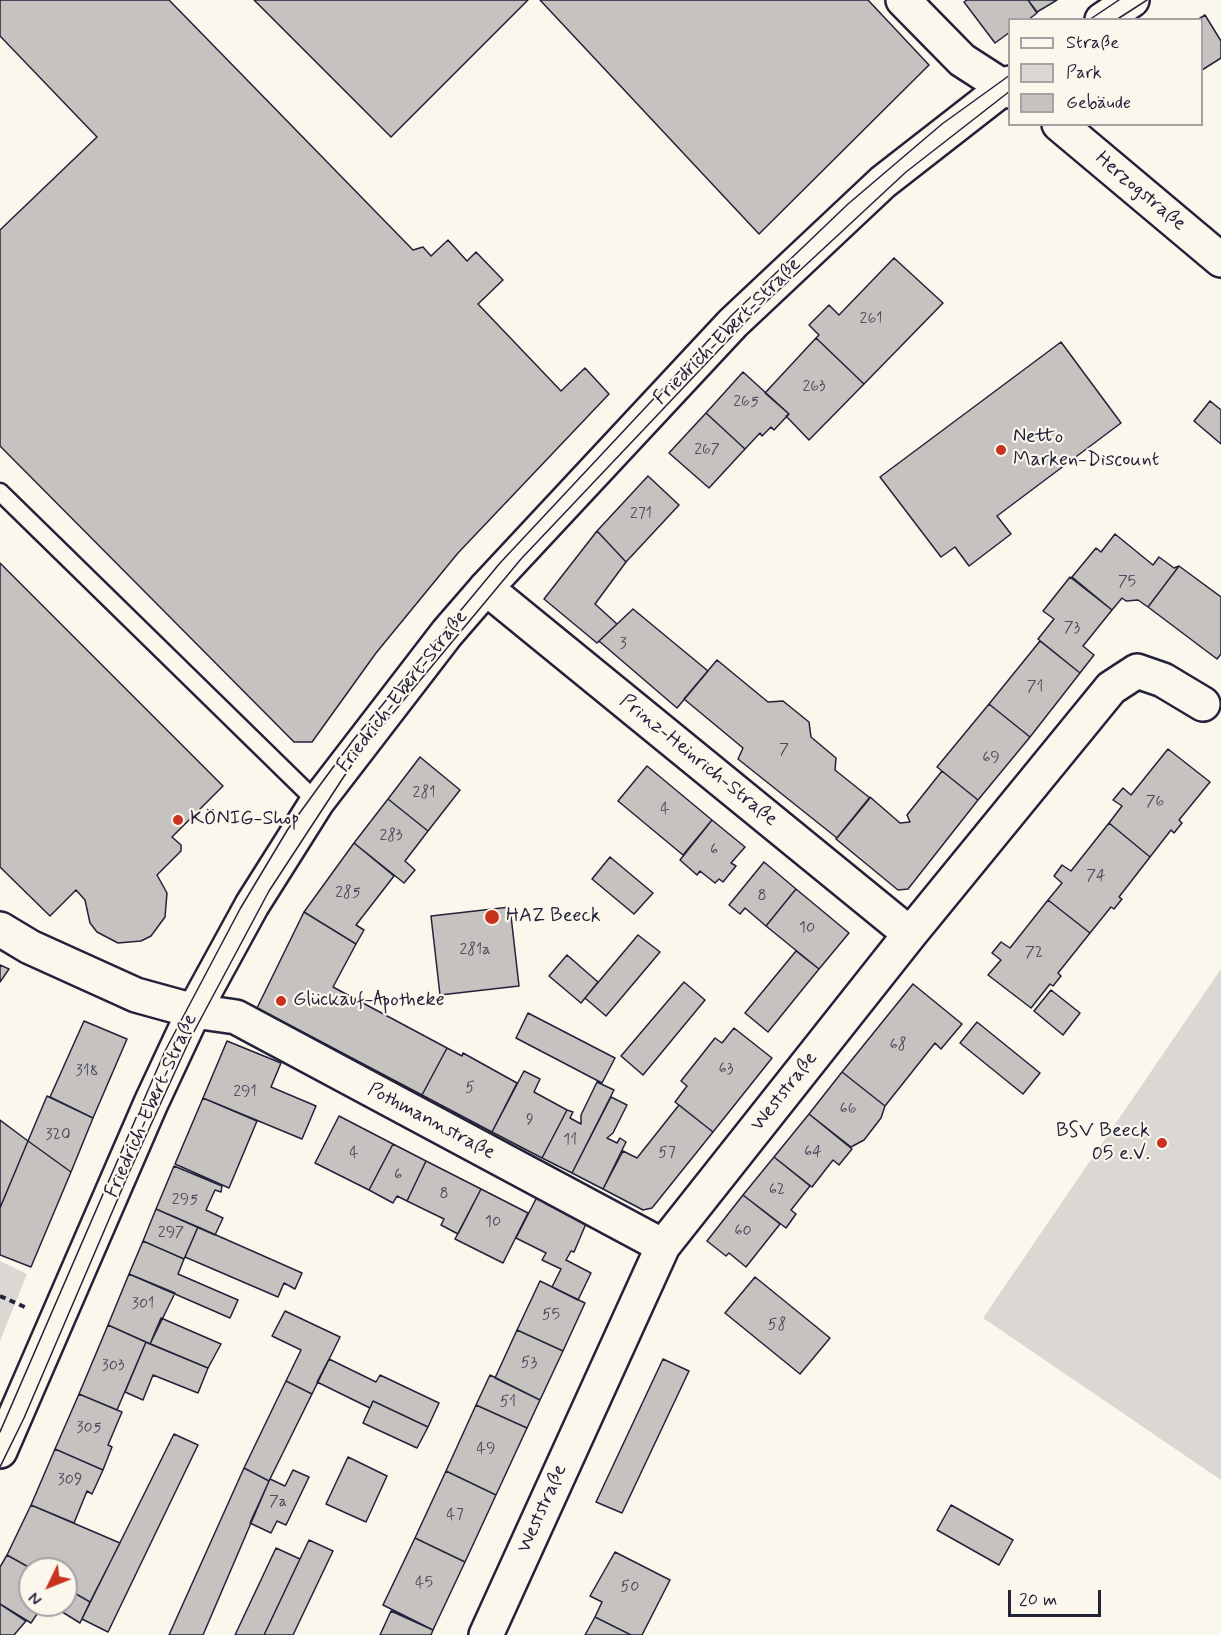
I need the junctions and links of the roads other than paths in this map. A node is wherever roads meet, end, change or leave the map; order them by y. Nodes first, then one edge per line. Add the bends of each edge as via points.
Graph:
1 (903, 0) edge
2 (1132, 0) edge
3 (1104, 18) edge
4 (1008, 87) edge
5 (1061, 126) edge
6 (1221, 260) edge
7 (0, 492) edge
8 (486, 588) junction
9 (1212, 710) edge
10 (317, 802) junction
11 (0, 929) edge
12 (910, 934) junction
13 (194, 1011) junction
14 (663, 1246) junction
15 (0, 1451) edge
16 (486, 1635) edge

1 - 4 street via 962,60
2 - 3 street
4 - 8 street, Friedrich-Ebert-Straße via 883,182 824,235 733,323
5 - 6 street, Herzogstraße
7 - 10 lane
8 - 10 street, Friedrich-Ebert-Straße
8 - 12 street, Prinz-Heinrich-Straße
9 - 12 street, Weststraße via 1137,670 1111,688
10 - 13 street, Friedrich-Ebert-Straße via 252,905
11 - 13 street, Pothmannstraße via 30,947 136,995
12 - 14 street, Weststraße
13 - 14 street, Pothmannstraße via 236,1017
13 - 15 street, Friedrich-Ebert-Straße
14 - 16 street, Weststraße

